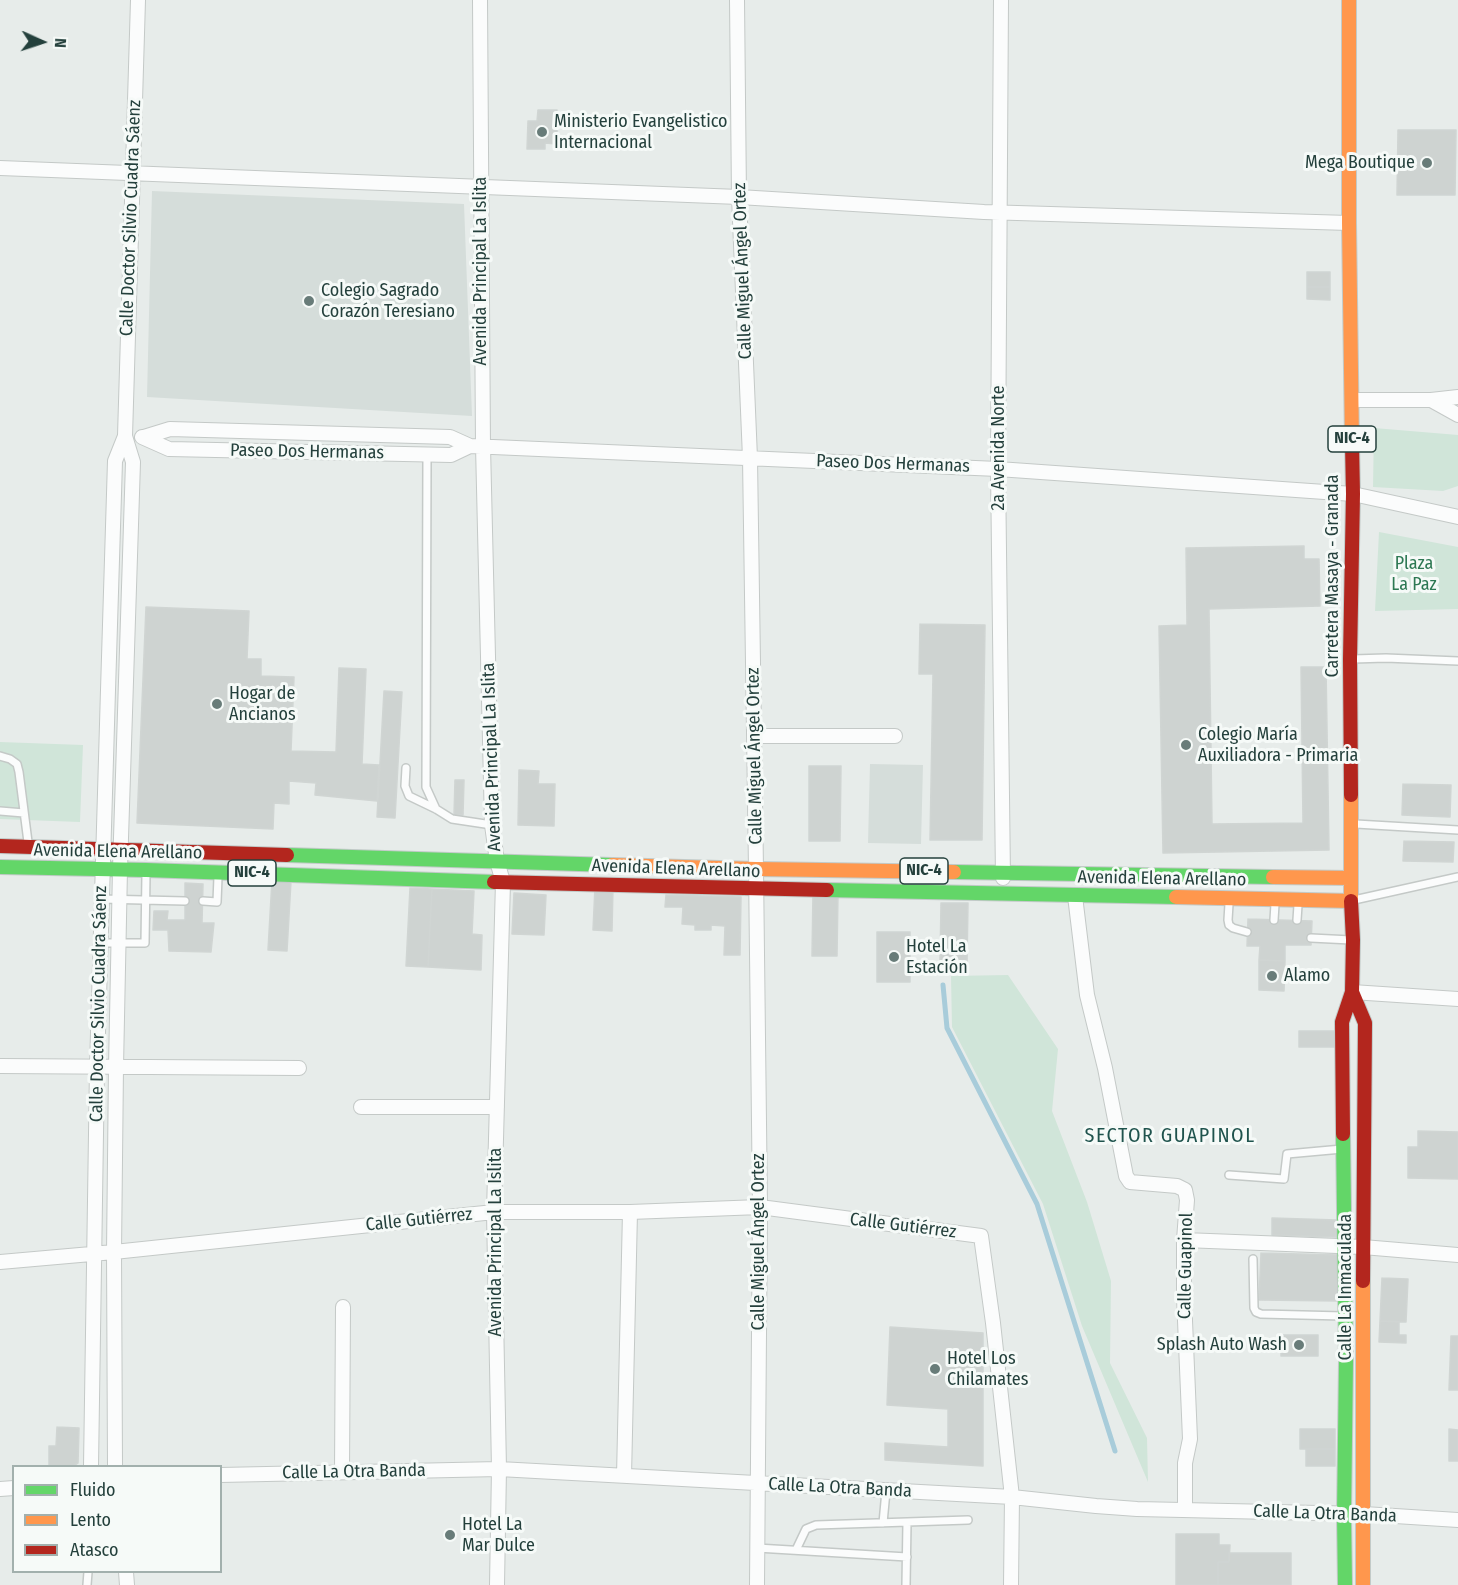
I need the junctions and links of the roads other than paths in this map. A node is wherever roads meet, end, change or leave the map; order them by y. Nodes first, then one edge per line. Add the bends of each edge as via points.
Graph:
1 (138, 0) edge
2 (480, 0) edge
3 (737, 0) edge
4 (1001, 0) edge
5 (1349, 0) edge
6 (0, 168) edge
7 (132, 174) junction
8 (481, 187) junction
9 (740, 197) junction
10 (1001, 213) junction
11 (1349, 224) junction
12 (1458, 397) edge
13 (1352, 400) junction
14 (1431, 400) junction
15 (1458, 415) edge
16 (124, 436) junction
17 (144, 437) junction
18 (476, 446) junction
19 (427, 455) junction
20 (750, 458) junction
21 (998, 468) junction
22 (1353, 494) junction
23 (1458, 508) edge
24 (1435, 512) junction
25 (1458, 517) edge
26 (112, 543) junction
27 (130, 544) junction
28 (1350, 659) junction
29 (1458, 661) edge
30 (108, 690) junction
31 (126, 692) junction
32 (754, 736) junction
33 (895, 736) dead end
34 (0, 756) edge
35 (406, 768) dead end
36 (436, 809) junction
37 (0, 810) edge
38 (24, 813) junction
39 (1351, 824) junction
40 (492, 825) junction
41 (1458, 830) edge
42 (0, 846) edge
43 (28, 847) junction
44 (103, 849) junction
45 (121, 850) junction
46 (146, 851) junction
47 (219, 854) junction
48 (306, 856) junction
49 (497, 861) junction
50 (619, 865) junction
51 (0, 867) edge
52 (102, 869) junction
53 (120, 869) junction
54 (756, 869) junction
55 (146, 870) junction
56 (876, 871) junction
57 (218, 872) junction
58 (1003, 873) junction
59 (305, 875) junction
60 (1140, 875) junction
61 (1458, 877) edge
62 (1351, 878) junction
63 (503, 882) junction
64 (619, 886) junction
65 (756, 889) junction
66 (877, 892) junction
67 (1003, 895) junction
68 (1075, 896) junction
69 (1140, 897) junction
70 (1229, 898) junction
71 (101, 899) junction
72 (1275, 899) junction
73 (1299, 899) junction
74 (120, 900) junction
75 (145, 901) junction
76 (185, 901) dead end
77 (203, 901) dead end
78 (1351, 901) junction
79 (1274, 920) dead end
80 (1297, 920) dead end
81 (1247, 932) dead end
82 (1311, 938) dead end
83 (1353, 940) junction
84 (100, 943) junction
85 (119, 943) junction
86 (1352, 992) junction
87 (1458, 999) edge
88 (0, 1066) edge
89 (97, 1067) junction
90 (116, 1067) junction
91 (299, 1068) dead end
92 (361, 1107) dead end
93 (497, 1107) junction
94 (1344, 1149) junction
95 (1363, 1150) junction
96 (96, 1163) junction
97 (116, 1163) junction
98 (1229, 1175) dead end
99 (760, 1207) junction
100 (494, 1212) junction
101 (630, 1212) junction
102 (1184, 1240) junction
103 (1345, 1246) junction
104 (1364, 1247) junction
105 (114, 1252) junction
106 (95, 1254) junction
107 (1458, 1255) edge
108 (1253, 1259) dead end
109 (0, 1262) edge
110 (343, 1307) dead end
111 (1346, 1316) junction
112 (1346, 1361) junction
113 (1364, 1362) junction
114 (91, 1465) edge
115 (115, 1465) edge
116 (499, 1469) junction
117 (342, 1472) junction
118 (222, 1475) edge
119 (624, 1476) junction
120 (757, 1483) junction
121 (886, 1491) junction
122 (1012, 1497) junction
123 (1185, 1509) junction
124 (1364, 1514) junction
125 (1344, 1515) junction
126 (969, 1520) dead end
127 (1458, 1520) edge
128 (883, 1522) junction
129 (907, 1522) junction
130 (757, 1548) junction
131 (796, 1550) junction
132 (907, 1557) junction
133 (497, 1585) edge
134 (757, 1585) edge
135 (906, 1585) edge
136 (1011, 1585) edge
137 (1345, 1585) edge
138 (1363, 1585) edge

1 - 7 street, Calle Doctor Silvio Cuadra Sáenz
2 - 8 street, Avenida Principal La Islita
3 - 9 street, Calle Miguel Ángel Ortez
4 - 10 street, 2a Avenida Norte
5 - 11 main road, Carretera Masaya - Granada / NIC-4
6 - 7 street
7 - 8 street
7 - 16 street, Calle Doctor Silvio Cuadra Sáenz
8 - 9 street
8 - 18 street, Avenida Principal La Islita
9 - 10 street
9 - 20 street, Calle Miguel Ángel Ortez
10 - 11 street
10 - 21 street, 2a Avenida Norte
11 - 13 main road, Carretera Masaya - Granada / NIC-4
12 - 14 street
13 - 14 street
13 - 22 main road, Carretera Masaya - Granada / NIC-4
14 - 15 street
16 - 17 street, Paseo Dos Hermanas
16 - 26 street, Calle Doctor Silvio Cuadra Sáenz via 115,461
16 - 27 street, Calle Doctor Silvio Cuadra Sáenz via 133,462
17 - 18 street, Paseo Dos Hermanas via 170,429 450,437
17 - 19 street, Paseo Dos Hermanas via 169,449
18 - 19 street, Paseo Dos Hermanas via 451,455
18 - 20 street, Paseo Dos Hermanas
18 - 40 street, Avenida Principal La Islita
19 - 36 lane via 426,787
20 - 21 street, Paseo Dos Hermanas
20 - 32 street, Calle Miguel Ángel Ortez
21 - 22 street, Paseo Dos Hermanas
21 - 58 street, 2a Avenida Norte
22 - 24 street, Paseo Dos Hermanas
22 - 28 main road, Carretera Masaya - Granada / NIC-4
23 - 24 street
24 - 25 street, Paseo Dos Hermanas
26 - 27 street
26 - 30 street, Calle Doctor Silvio Cuadra Sáenz
27 - 31 street, Calle Doctor Silvio Cuadra Sáenz
28 - 29 lane
28 - 39 main road, Carretera Masaya - Granada / NIC-4
30 - 31 street
30 - 44 street, Calle Doctor Silvio Cuadra Sáenz
31 - 45 street, Calle Doctor Silvio Cuadra Sáenz
32 - 33 street
32 - 54 street, Calle Miguel Ángel Ortez
34 - 38 lane via 17,764
35 - 36 lane via 409,796
36 - 40 lane via 452,819
37 - 38 lane
38 - 43 lane
39 - 41 lane
39 - 62 main road, Carretera Masaya - Granada / NIC-4
40 - 49 street, Avenida Principal La Islita
42 - 43 main road, Avenida Elena Arellano / NIC-4
43 - 44 main road, Avenida Elena Arellano / NIC-4
44 - 45 main road, Avenida Elena Arellano / NIC-4
44 - 52 street, Calle Doctor Silvio Cuadra Sáenz
45 - 46 main road, Avenida Elena Arellano / NIC-4
45 - 53 street, Calle Doctor Silvio Cuadra Sáenz
46 - 47 main road, Avenida Elena Arellano / NIC-4
46 - 55 lane
47 - 48 main road, Avenida Elena Arellano / NIC-4
47 - 57 lane
48 - 49 main road, Avenida Elena Arellano / NIC-4
48 - 59 main road
49 - 50 main road, Avenida Elena Arellano / NIC-4
49 - 63 street, Avenida Principal La Islita
50 - 54 main road, Avenida Elena Arellano / NIC-4
50 - 64 main road
51 - 52 main road, Avenida Elena Arellano / NIC-4
52 - 53 main road, Avenida Elena Arellano / NIC-4
52 - 71 street, Calle Doctor Silvio Cuadra Sáenz
53 - 55 main road, Avenida Elena Arellano / NIC-4
53 - 74 street, Calle Doctor Silvio Cuadra Sáenz
54 - 56 main road, Avenida Elena Arellano / NIC-4
54 - 65 street, Calle Miguel Ángel Ortez
55 - 57 main road, Avenida Elena Arellano / NIC-4
55 - 75 lane
56 - 58 main road, Avenida Elena Arellano / NIC-4
56 - 66 main road
57 - 59 main road, Avenida Elena Arellano / NIC-4
57 - 77 lane via 217,902
58 - 60 main road, Avenida Elena Arellano / NIC-4
58 - 67 street, 2a Avenida Norte
59 - 63 main road, Avenida Elena Arellano / NIC-4
60 - 62 main road, Avenida Elena Arellano / NIC-4
60 - 69 main road
61 - 78 lane
62 - 78 main road, Carretera Masaya - Granada / NIC-4
63 - 64 main road, Avenida Elena Arellano / NIC-4
63 - 93 street, Avenida Principal La Islita
64 - 65 main road, Avenida Elena Arellano / NIC-4
65 - 66 main road, Avenida Elena Arellano / NIC-4
65 - 99 street, Calle Miguel Ángel Ortez
66 - 67 main road, Avenida Elena Arellano / NIC-4
67 - 68 main road, Avenida Elena Arellano / NIC-4
68 - 69 main road, Avenida Elena Arellano / NIC-4
68 - 102 street, Calle Guapinol via 1087,995 1126,1176 1130,1182 1185,1190
69 - 70 main road, Avenida Elena Arellano / NIC-4
70 - 72 main road, Avenida Elena Arellano / NIC-4
70 - 81 lane via 1229,925
71 - 74 lane
71 - 84 street, Calle Doctor Silvio Cuadra Sáenz
72 - 73 main road, Avenida Elena Arellano / NIC-4
72 - 79 lane
73 - 78 main road, Avenida Elena Arellano / NIC-4
73 - 80 lane
74 - 75 lane
74 - 85 street, Calle Doctor Silvio Cuadra Sáenz
75 - 76 lane
75 - 85 lane via 145,943
78 - 83 main road, Calle La Inmaculada
82 - 83 lane
83 - 86 main road, Calle La Inmaculada
84 - 85 lane
84 - 89 street, Calle Doctor Silvio Cuadra Sáenz
85 - 90 street, Calle Doctor Silvio Cuadra Sáenz
86 - 87 street
86 - 94 main road, Calle La Inmaculada via 1342,1022
86 - 95 main road, Calle La Inmaculada via 1365,1023
88 - 89 street
89 - 90 street
89 - 96 street, Calle Doctor Silvio Cuadra Sáenz
90 - 91 street
90 - 97 street, Calle Doctor Silvio Cuadra Sáenz
92 - 93 street
93 - 100 street, Avenida Principal La Islita
94 - 95 lane
94 - 98 lane via 1287,1154 1284,1179
94 - 103 main road, Calle La Inmaculada
95 - 104 main road, Calle La Inmaculada
96 - 97 street
96 - 106 street, Calle Doctor Silvio Cuadra Sáenz
97 - 105 street, Calle Doctor Silvio Cuadra Sáenz
99 - 101 street, Calle Gutiérrez
99 - 120 street, Calle Miguel Ángel Ortez
99 - 122 street, Calle Gutiérrez via 981,1236
100 - 101 street, Calle Gutiérrez
100 - 105 street, Calle Gutiérrez
100 - 116 street, Avenida Principal La Islita
101 - 119 street
102 - 103 street
102 - 123 street, Calle Guapinol via 1190,1439 1185,1463
103 - 104 street
103 - 111 main road, Calle La Inmaculada
104 - 107 street
104 - 113 main road, Calle La Inmaculada
105 - 106 street, Calle Gutiérrez
105 - 115 street, Calle Doctor Silvio Cuadra Sáenz
106 - 109 street, Calle Gutiérrez
106 - 114 street, Calle Doctor Silvio Cuadra Sáenz
108 - 111 lane via 1256,1312
110 - 117 street
111 - 112 main road, Calle La Inmaculada
112 - 113 main road
112 - 125 main road, Calle La Inmaculada
113 - 124 main road, Calle La Inmaculada
116 - 117 street, Calle La Otra Banda
116 - 119 street, Calle La Otra Banda
116 - 133 street, Avenida Principal La Islita
117 - 118 street, Calle La Otra Banda
119 - 120 street, Calle La Otra Banda
120 - 121 street, Calle La Otra Banda
120 - 130 street, Calle Miguel Ángel Ortez
121 - 122 street, Calle La Otra Banda
121 - 128 lane
122 - 123 street, Calle La Otra Banda via 1137,1509
122 - 136 street
123 - 125 street, Calle La Otra Banda
124 - 125 street, Calle La Otra Banda
124 - 127 street, Calle La Otra Banda
124 - 138 main road, Calle La Inmaculada
125 - 137 main road, Calle La Inmaculada
126 - 129 lane
128 - 129 lane
128 - 131 lane via 816,1525 806,1529
129 - 132 lane
130 - 131 lane
130 - 134 street, Calle Miguel Ángel Ortez
131 - 132 lane
132 - 135 lane

